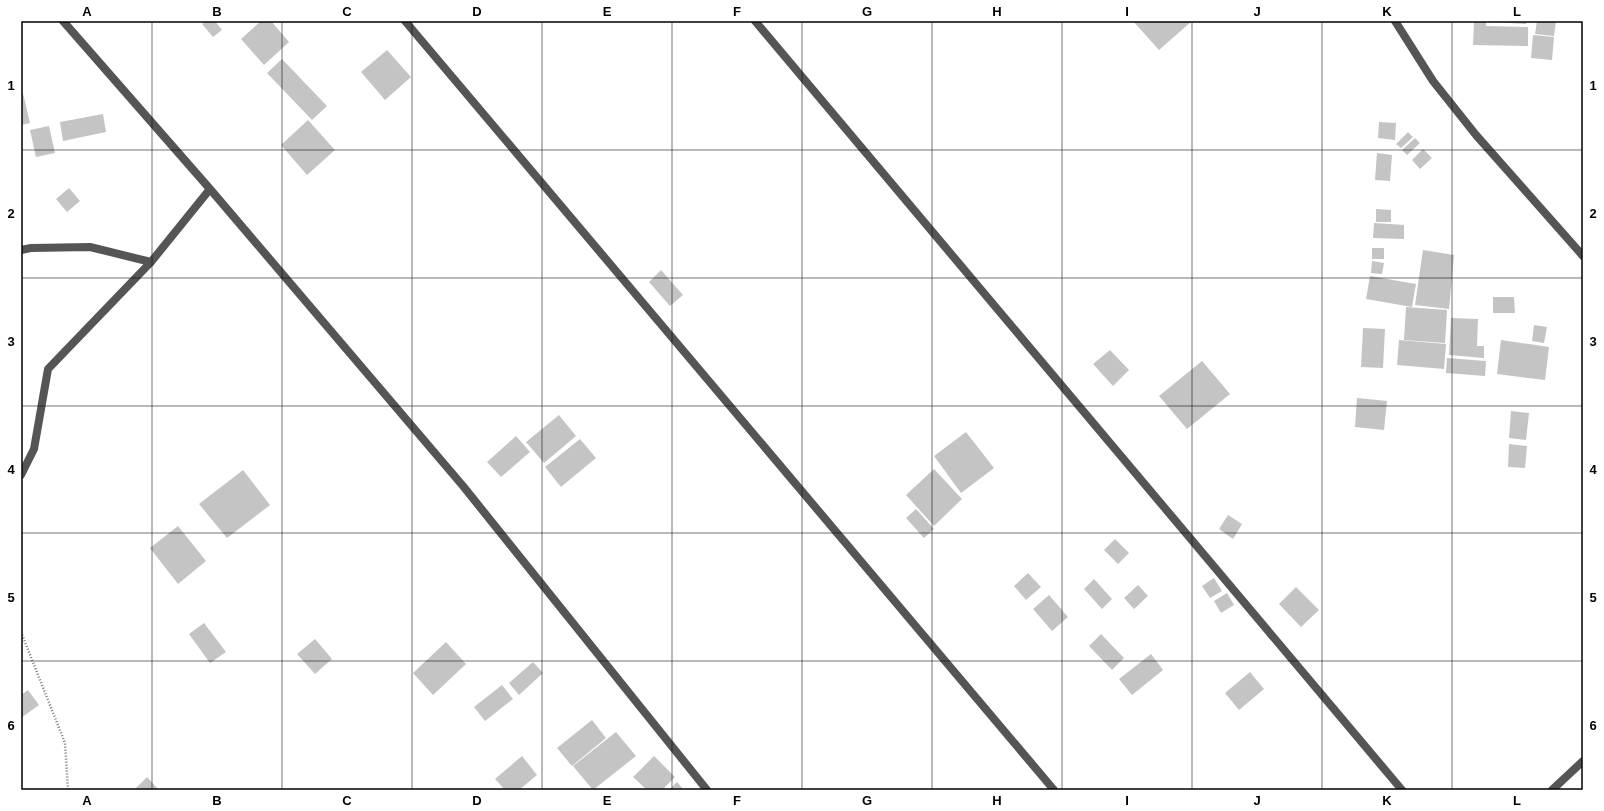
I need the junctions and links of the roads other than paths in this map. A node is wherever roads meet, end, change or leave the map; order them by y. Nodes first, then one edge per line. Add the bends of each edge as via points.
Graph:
1 (63, 21) edge
2 (405, 21) edge
3 (755, 21) edge
4 (1395, 21) edge
5 (210, 189) junction
6 (21, 250) edge
7 (1583, 256) edge
8 (151, 262) junction
9 (21, 475) edge
10 (1583, 761) edge
11 (707, 790) edge
12 (1054, 790) edge
13 (1402, 790) edge
14 (1552, 790) edge

1 - 5 street
2 - 12 street
3 - 13 street
4 - 7 street via 1433,81 1476,135
5 - 8 street
5 - 11 street via 463,486
6 - 8 street via 90,247
8 - 9 street via 48,369 34,449
10 - 14 street

